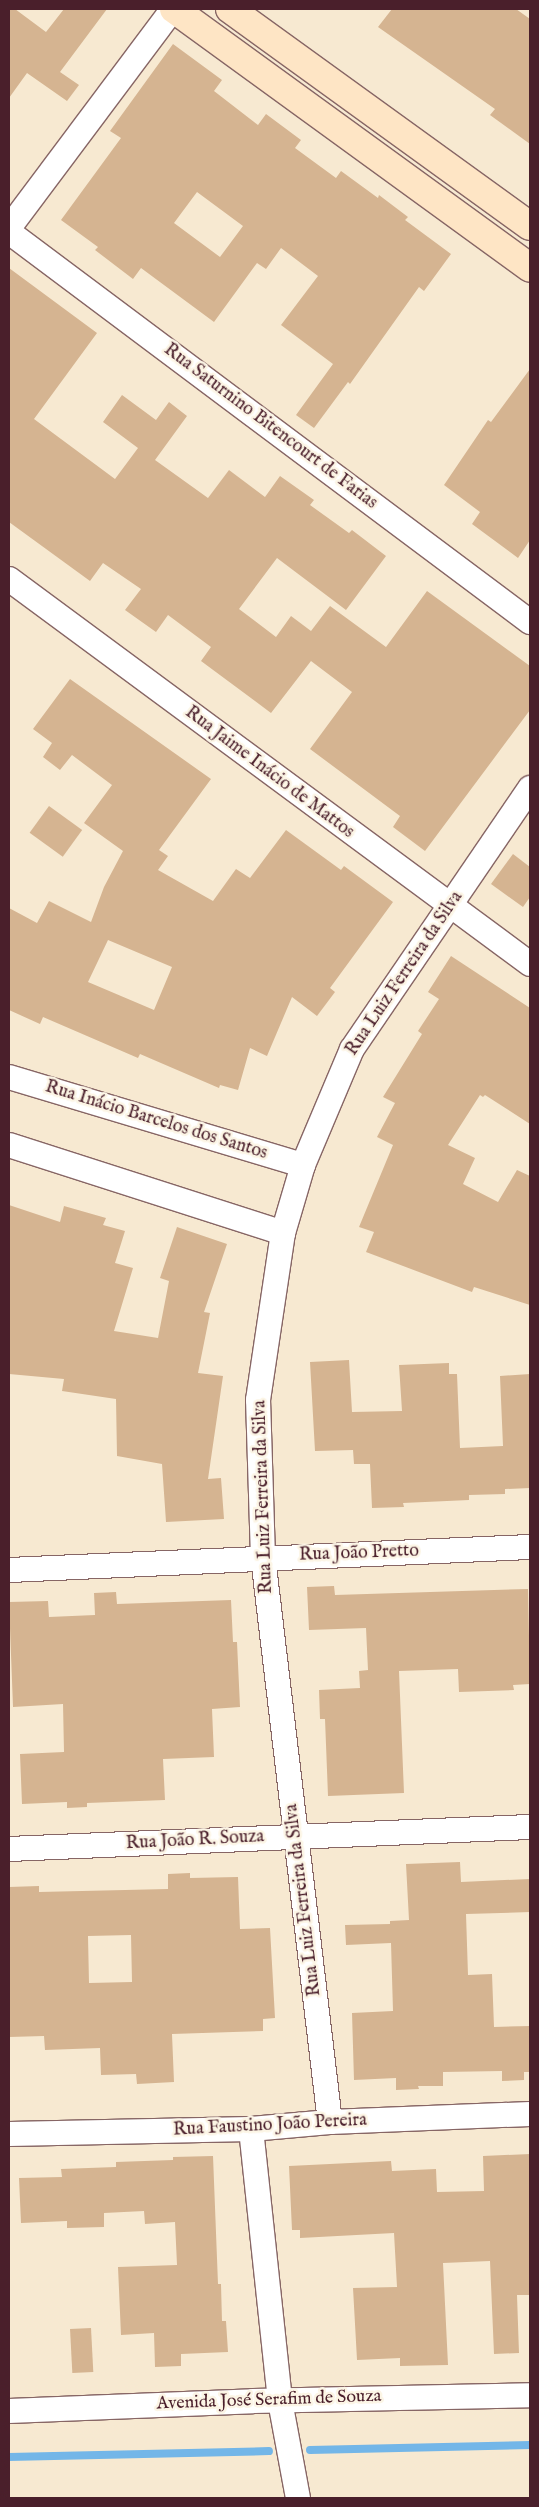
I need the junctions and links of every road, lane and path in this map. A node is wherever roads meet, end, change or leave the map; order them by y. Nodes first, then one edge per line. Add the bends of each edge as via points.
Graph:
1 (174, 9) edge
2 (230, 9) edge
3 (530, 226) edge
4 (9, 228) edge
5 (9, 232) edge
6 (530, 268) edge
7 (9, 579) edge
8 (530, 622) edge
9 (530, 788) edge
10 (449, 906) junction
11 (530, 964) edge
12 (9, 1077) edge
13 (9, 1145) edge
14 (303, 1165) junction
15 (283, 1234) junction
16 (530, 1547) edge
17 (263, 1558) junction
18 (9, 1570) edge
19 (530, 1827) edge
20 (297, 1836) junction
21 (9, 1850) edge
22 (530, 2114) edge
23 (330, 2122) junction
24 (251, 2129) junction
25 (9, 2134) edge
26 (530, 2394) edge
27 (280, 2401) junction
28 (9, 2411) edge
29 (298, 2498) edge

1 - 4 street
1 - 6 main road
2 - 3 main road
5 - 8 street, Rua Saturnino Bitencourt de Farias
7 - 10 street, Rua Jaime Inácio de Mattos
9 - 10 street, Rua Luiz Ferreira da Silva
10 - 11 street, Rua Jaime Inácio de Mattos
10 - 14 street, Rua Luiz Ferreira da Silva via 352,1049
12 - 14 street, Rua Inácio Barcelos dos Santos
13 - 15 street
14 - 15 street, Rua Luiz Ferreira da Silva
15 - 17 street, Rua Luiz Ferreira da Silva via 258,1400
16 - 17 street, Rua João Pretto
17 - 18 street, Rua João Pretto
17 - 20 street, Rua Luiz Ferreira da Silva
19 - 20 street, Rua João R. Souza
20 - 21 street, Rua João R. Souza
20 - 23 street, Rua Luiz Ferreira da Silva
22 - 23 street, Rua Faustino João Pereira
23 - 24 street, Rua Faustino João Pereira
24 - 25 street, Rua Faustino João Pereira
24 - 27 street
26 - 27 street, Avenida José Serafim de Souza
27 - 28 street, Avenida José Serafim de Souza
27 - 29 street

